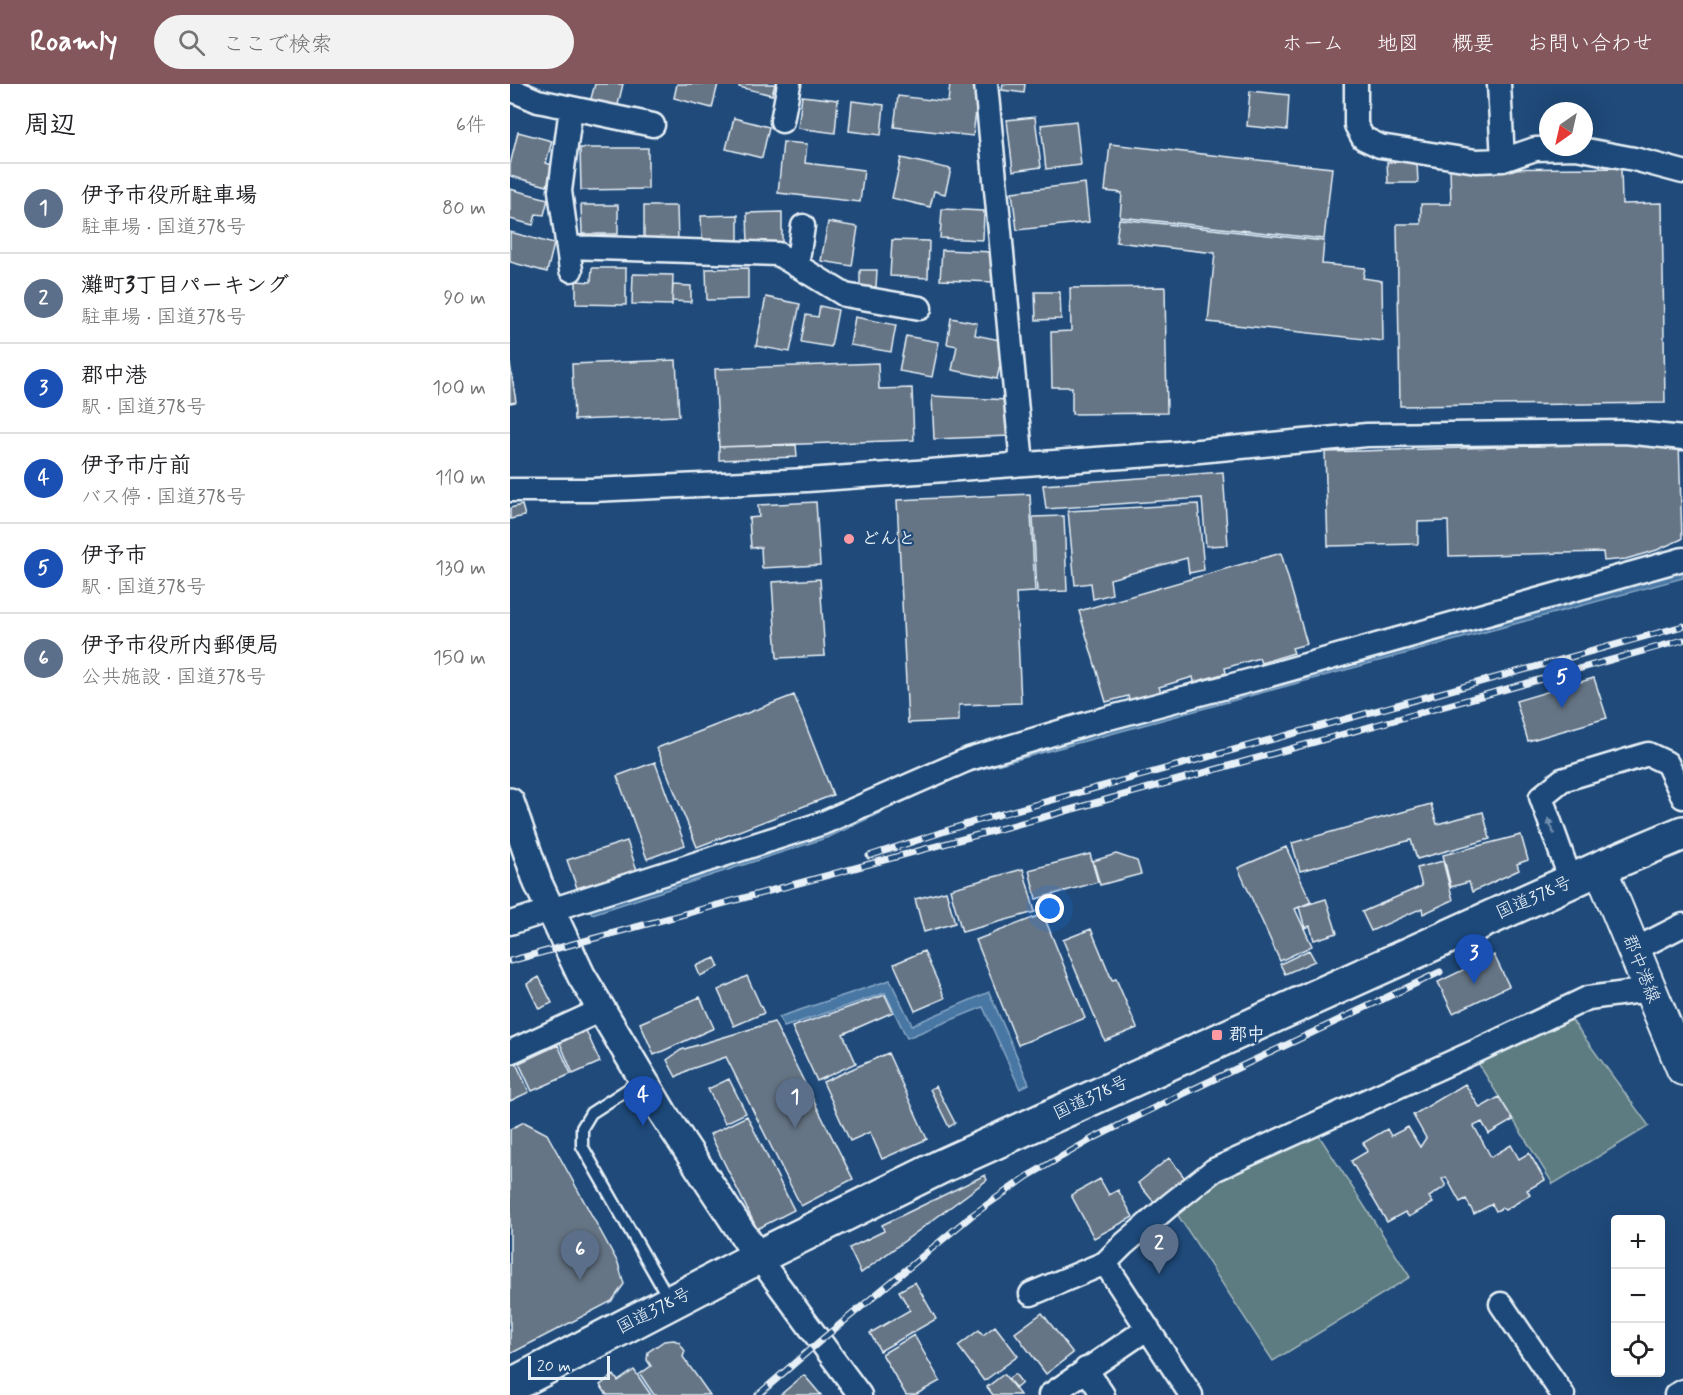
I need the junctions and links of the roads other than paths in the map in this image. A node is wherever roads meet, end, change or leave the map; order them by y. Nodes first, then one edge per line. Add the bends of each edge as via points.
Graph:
1 (789, 84) edge
2 (986, 84) edge
3 (1356, 84) edge
4 (1499, 84) edge
5 (510, 89) edge
6 (571, 108) junction
7 (782, 121) dead end
8 (653, 125) dead end
9 (1503, 160) junction
10 (1683, 172) edge
11 (803, 226) dead end
12 (568, 247) junction
13 (797, 266) junction
14 (571, 270) dead end
15 (920, 308) dead end
16 (1683, 438) edge
17 (1022, 464) junction
18 (510, 490) edge
19 (1683, 560) edge
20 (1683, 797) edge
21 (510, 802) edge
22 (1683, 833) edge
23 (1585, 875) junction
24 (550, 911) junction
25 (510, 923) edge
26 (1683, 925) edge
27 (1634, 950) junction
28 (1650, 990) junction
29 (602, 1010) junction
30 (510, 1052) edge
31 (1683, 1069) edge
32 (642, 1079) junction
33 (758, 1257) junction
34 (1105, 1263) junction
35 (1031, 1294) dead end
36 (671, 1302) junction
37 (1501, 1304) dead end
38 (1148, 1328) junction
39 (1086, 1370) junction
40 (510, 1386) edge
41 (1683, 1390) edge
42 (860, 1395) edge
43 (1050, 1395) edge
44 (1103, 1395) edge
45 (1191, 1395) edge
46 (1563, 1395) edge
47 (1676, 1395) edge

1 - 7 street
2 - 17 street
3 - 9 street via 1356,125 1363,138 1390,148 1476,161
4 - 9 street
5 - 6 street via 538,101
6 - 8 street
6 - 12 street via 560,191
9 - 10 street via 1535,149 1576,148
11 - 13 street
12 - 13 street via 778,254
12 - 14 street
13 - 15 street via 845,295
16 - 17 street via 1625,432 1366,435
17 - 18 street via 807,480
19 - 24 street via 969,759 823,823
23 -> 20 street via 1541,797 1562,780 1648,754 1667,763
21 - 24 street
22 - 23 highway, 国道378号
23 - 27 main road, 郡中港線
23 - 33 highway, 国道378号 via 942,1166
24 - 25 street
24 - 29 street
26 - 27 street
27 - 28 main road, 郡中港線
28 - 31 main road, 郡中港線
28 - 34 street via 1588,998 1214,1170
29 - 30 street
29 - 32 street
32 - 33 street
32 - 36 lane via 591,1113 582,1128 582,1146
33 - 36 highway, 国道378号
33 - 42 street
34 - 35 street
34 - 38 street
36 - 40 highway, 国道378号
37 - 46 street
38 - 39 street
38 - 45 street
39 - 43 street
39 - 44 street
41 - 47 street

